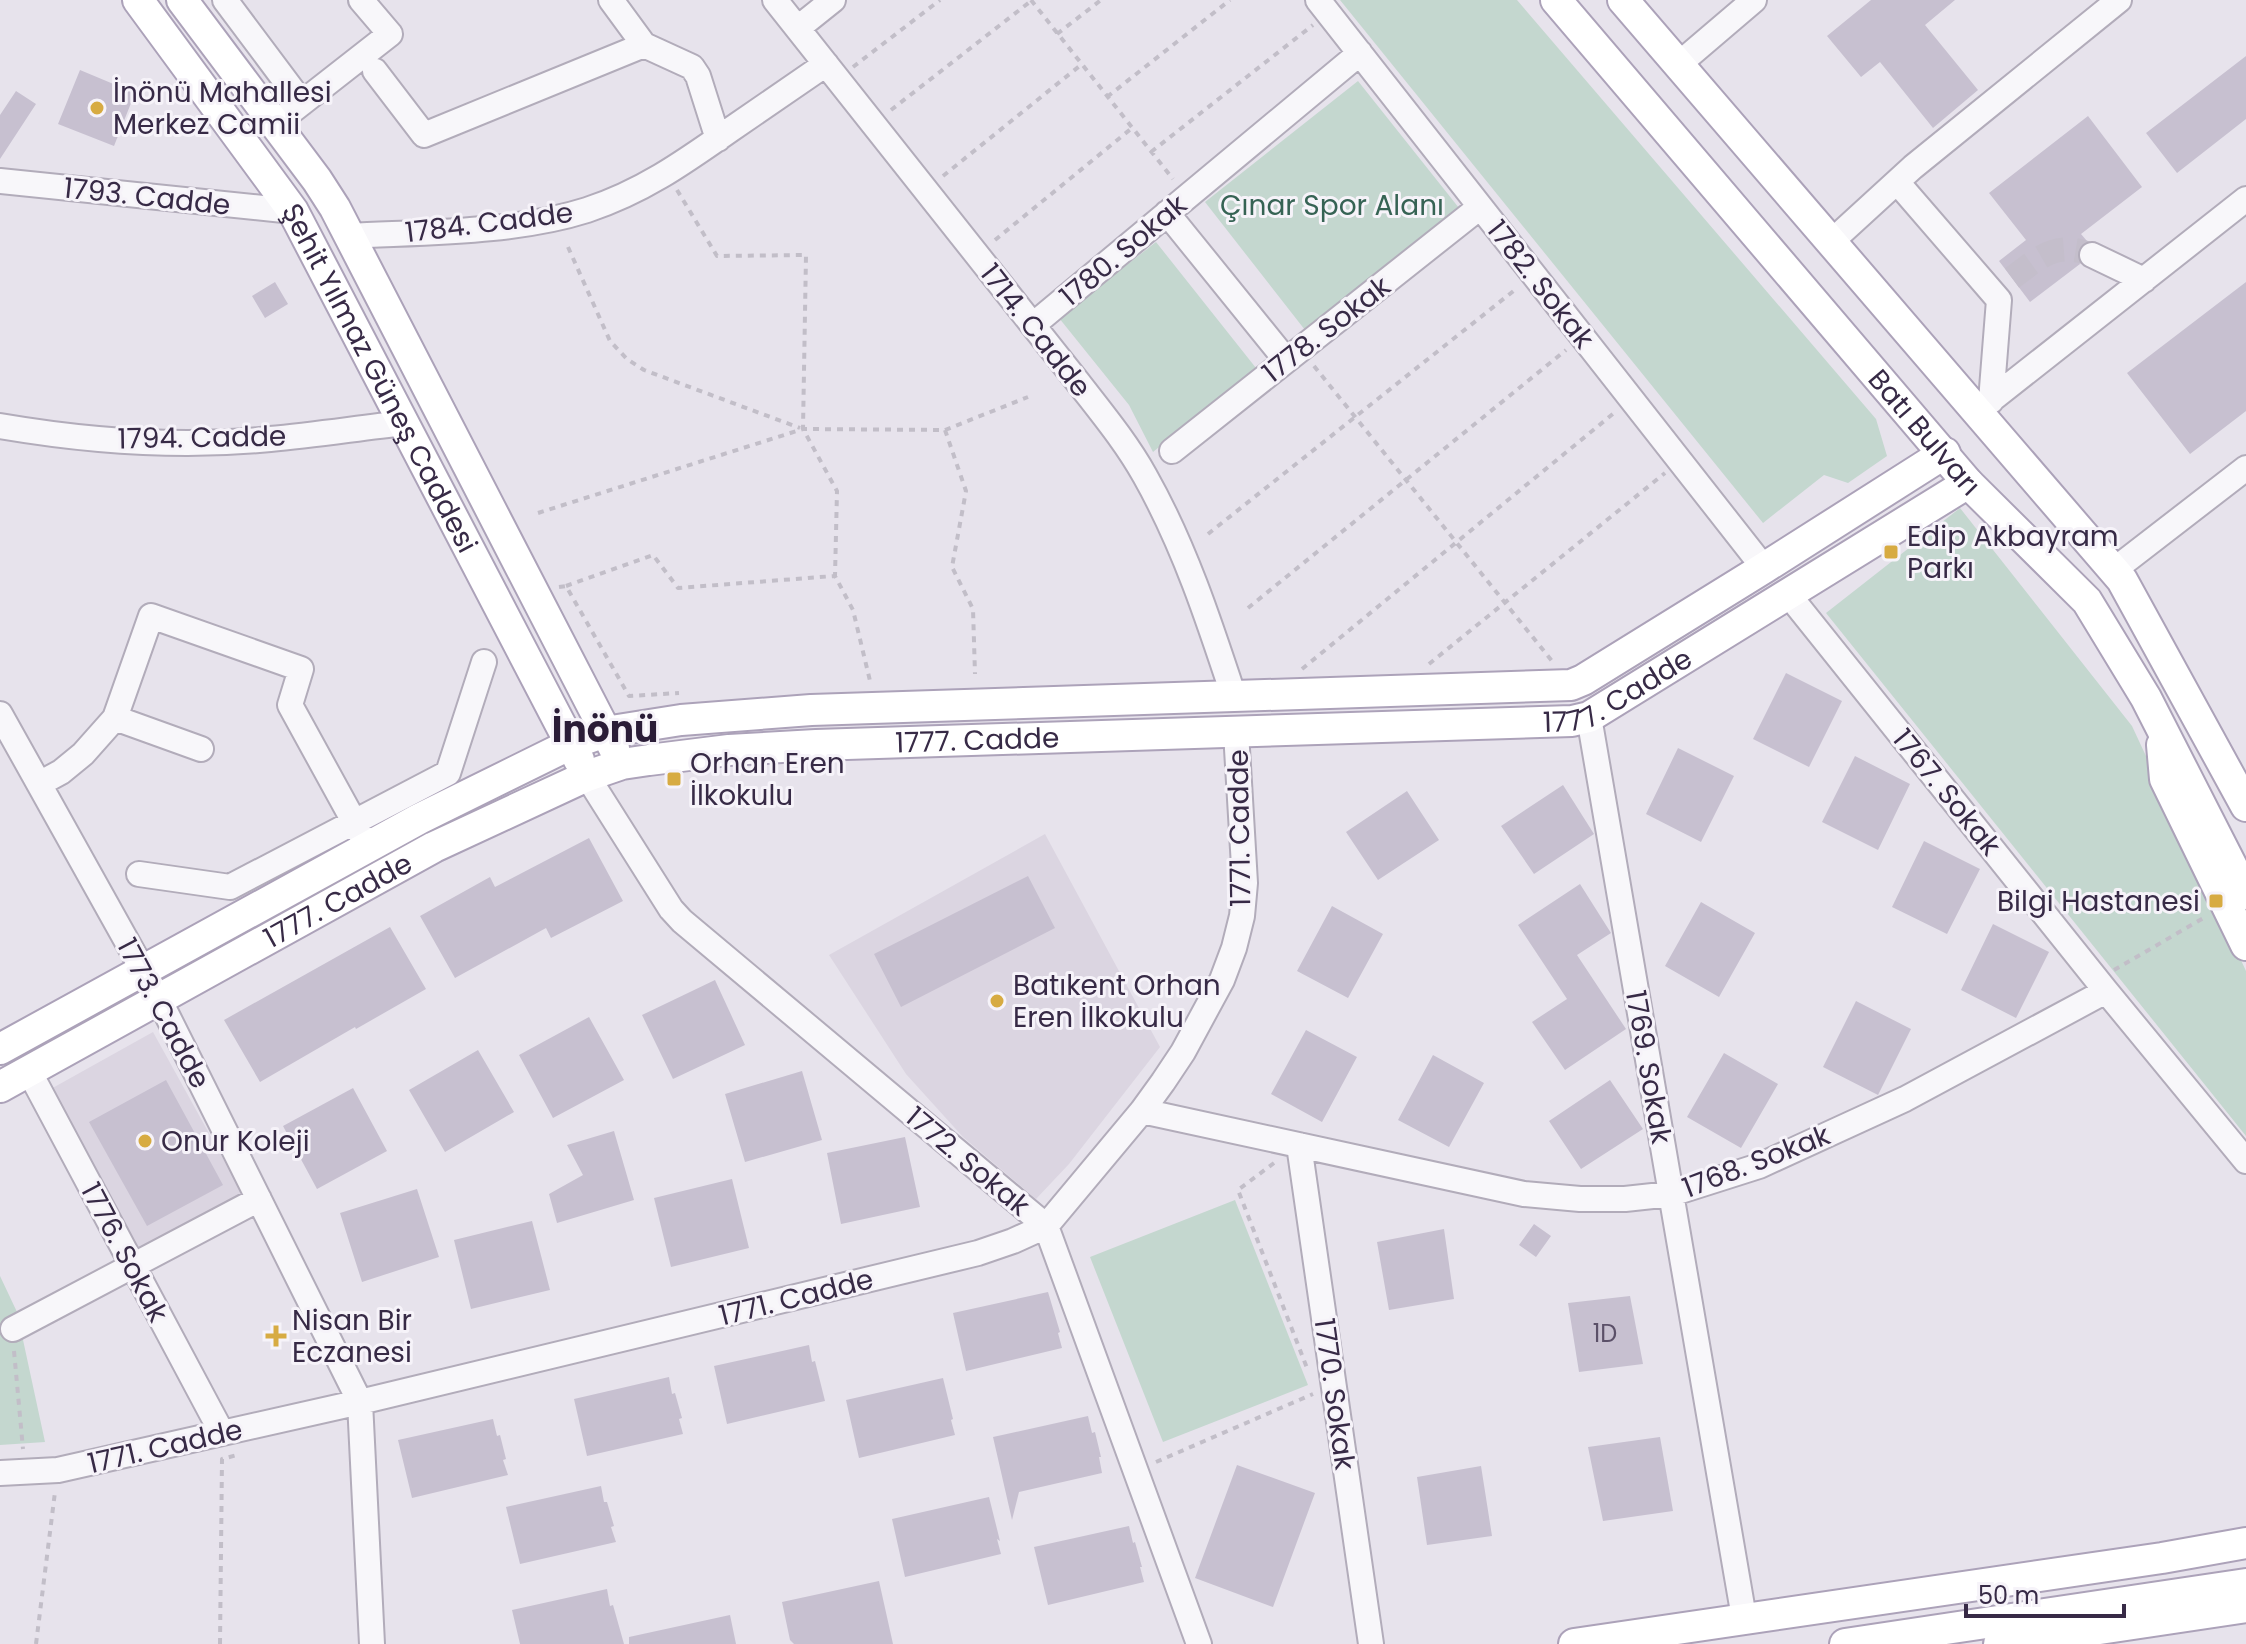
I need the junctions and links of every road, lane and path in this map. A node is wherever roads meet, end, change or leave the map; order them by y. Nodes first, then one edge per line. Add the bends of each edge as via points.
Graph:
1 (138, 0) edge
2 (182, 0) edge
3 (225, 0) edge
4 (361, 0) edge
5 (611, 0) edge
6 (775, 0) edge
7 (833, 0) edge
8 (940, 0) edge
9 (1031, 0) edge
10 (1101, 0) edge
11 (1230, 0) edge
12 (1556, 0) edge
13 (1623, 0) edge
14 (2119, 0) edge
15 (1748, 2) edge
16 (1323, 6) edge
17 (798, 28) junction
18 (1057, 34) junction
19 (644, 45) junction
20 (1360, 53) junction
21 (1082, 64) junction
22 (1679, 64) junction
23 (375, 71) dead end
24 (832, 71) junction
25 (1107, 97) junction
26 (302, 103) junction
27 (275, 124) junction
28 (874, 124) junction
29 (1132, 128) junction
30 (718, 139) junction
31 (1151, 152) junction
32 (667, 174) junction
33 (0, 181) edge
34 (1897, 182) junction
35 (926, 190) junction
36 (1187, 197) junction
37 (2246, 199) edge
38 (1480, 207) junction
39 (293, 211) junction
40 (1167, 213) junction
41 (350, 236) junction
42 (1831, 242) junction
43 (568, 247) dead end
44 (977, 255) junction
45 (2092, 255) tunnel mouth
46 (1534, 274) junction
47 (2144, 280) junction
48 (1033, 325) junction
49 (1582, 336) junction
50 (1293, 355) junction
51 (1028, 397) dead end
52 (1631, 399) junction
53 (437, 405) junction
54 (1984, 406) junction
55 (1355, 417) junction
56 (404, 423) junction
57 (0, 426) edge
58 (803, 429) junction
59 (945, 430) junction
60 (1172, 451) dead end
61 (1945, 453) junction
62 (1680, 461) junction
63 (2246, 468) edge
64 (1405, 480) junction
65 (1968, 483) junction
66 (538, 513) dead end
67 (1208, 534) dead end
68 (1456, 543) junction
69 (1764, 568) junction
70 (2114, 570) junction
71 (835, 576) junction
72 (566, 586) junction
73 (534, 593) junction
74 (1788, 594) junction
75 (1504, 603) junction
76 (1248, 608) dead end
77 (484, 662) dead end
78 (1427, 666) dead end
79 (975, 674) dead end
80 (1571, 685) junction
81 (689, 692) dead end
82 (1269, 696) junction
83 (1234, 697) junction
84 (877, 708) junction
85 (0, 714) edge
86 (1589, 717) junction
87 (115, 718) junction
88 (2160, 723) junction
89 (605, 732) junction
90 (1236, 732) junction
91 (571, 744) junction
92 (201, 749) dead end
93 (622, 764) junction
94 (2235, 771) edge
95 (587, 776) junction
96 (39, 784) junction
97 (2246, 806) edge
98 (361, 834) junction
99 (139, 874) dead end
100 (2236, 899) edge
101 (2246, 945) edge
102 (143, 970) junction
103 (2102, 985) junction
104 (159, 999) junction
105 (0, 1049) edge
106 (29, 1071) junction
107 (0, 1087) edge
108 (1142, 1111) junction
109 (1299, 1145) junction
110 (2246, 1161) edge
111 (1671, 1194) junction
112 (259, 1199) junction
113 (1046, 1226) junction
114 (133, 1265) junction
115 (13, 1329) joint
116 (1325, 1389) junction
117 (360, 1402) junction
118 (222, 1433) junction
119 (249, 1452) dead end
120 (58, 1470) junction
121 (1136, 1471) junction
122 (25, 1472) junction
123 (0, 1473) edge
124 (2246, 1528) edge
125 (2246, 1543) edge
126 (2246, 1584) edge
127 (1742, 1606) junction
128 (2246, 1607) edge
129 (1699, 1626) junction
130 (36, 1644) edge
131 (220, 1644) edge
132 (372, 1644) edge
133 (1199, 1644) edge
134 (1371, 1644) edge
135 (1574, 1644) edge
136 (1845, 1644) edge
137 (1999, 1644) edge

1 - 39 main road, Şehit Yılmaz Güneş Caddesi
2 - 27 main road, Şehit Yılmaz Güneş Caddesi
3 - 26 street
4 - 26 street via 390,34
5 - 19 street
6 - 17 street, 1714. Cadde
7 - 17 street
8 - 24 path
9 - 18 path
9 - 28 path
10 - 18 path
11 - 25 path
12 - 61 main road, Batı Bulvarı
13 - 22 main road, Batı Bulvarı
14 - 34 street
15 - 22 street
16 - 20 street, 1782. Sokak
16 - 31 path
17 - 24 street, 1714. Cadde
18 - 21 path
19 - 23 street via 424,135
19 - 30 street via 692,67
20 - 36 street, 1780. Sokak
20 - 38 street, 1782. Sokak
21 - 25 path
21 - 35 path
22 - 42 main road, Batı Bulvarı
24 - 28 street, 1714. Cadde
24 - 30 street, 1784. Cadde
25 - 29 path
26 - 27 street
27 - 41 main road, Şehit Yılmaz Güneş Caddesi
28 - 35 street, 1714. Cadde
29 - 31 path
29 - 44 path
30 - 32 street, 1784. Cadde
31 - 36 path
32 - 41 street, 1784. Cadde via 585,211 549,220
32 - 58 path via 717,256 806,255
33 - 39 street, 1793. Cadde
34 - 42 street
34 - 54 street via 2004,286
35 - 44 street, 1714. Cadde
36 - 40 street, 1780. Sokak
37 - 47 street
38 - 46 street, 1782. Sokak
38 - 50 street, 1778. Sokak
39 - 56 main road, Şehit Yılmaz Güneş Caddesi
40 - 48 street, 1780. Sokak
40 - 50 street
41 - 53 main road, Şehit Yılmaz Güneş Caddesi
42 - 54 main road, Batı Bulvarı
43 - 58 path via 610,341 627,359
44 - 48 street, 1714. Cadde
45 - 47 street
46 - 49 street, 1782. Sokak
46 - 55 path
47 - 54 street
48 - 83 street, 1714. Cadde via 1143,474 1183,553
49 - 52 street, 1782. Sokak
49 - 64 path
50 - 55 path
50 - 60 street, 1778. Sokak
51 - 59 path
52 - 62 street, 1782. Sokak
52 - 68 path
53 - 56 main road
53 - 73 main road, Şehit Yılmaz Güneş Caddesi
54 - 70 main road, Batı Bulvarı
55 - 64 path
55 - 67 path
56 - 57 street, 1794. Cadde via 267,440 184,443
56 - 91 main road, Şehit Yılmaz Güneş Caddesi
58 - 59 path
58 - 66 path
58 - 71 path via 837,491
59 - 79 path via 966,491 952,567 973,609
61 - 65 main road, Batı Bulvarı
61 - 69 main road, 1777. Cadde
62 - 69 street, 1782. Sokak
62 - 75 path
63 - 70 street
64 - 68 path
64 - 76 path
65 - 74 main road, 1777. Cadde
65 - 88 main road, Batı Bulvarı via 2087,601
68 - 75 path
68 - 82 path
69 - 80 main road, 1777. Cadde
70 - 94 main road, Batı Bulvarı
71 - 72 path via 678,588 653,555
71 - 84 path via 853,610
72 - 73 path
72 - 81 path via 629,696
73 - 89 main road, Şehit Yılmaz Güneş Caddesi
74 - 86 main road, 1777. Cadde
74 - 103 street, 1767. Sokak
75 - 78 path
75 - 80 path
77 - 98 street via 448,773
80 - 82 main road, 1777. Cadde
82 - 83 main road, 1777. Cadde
83 - 84 main road, 1777. Cadde
83 - 90 main road
84 - 89 main road, 1777. Cadde via 681,720
85 - 96 street, 1773. Cadde
86 - 90 main road, 1777. Cadde
86 - 111 street, 1769. Sokak
87 - 92 street
87 - 96 street via 83,754
87 - 98 street via 151,616 301,669 290,705
88 - 100 main road, Batı Bulvarı via 2228,857
88 - 100 main road via 2165,779
89 - 91 main road, 1777. Cadde
89 - 93 main road, Şehit Yılmaz Güneş Caddesi
90 - 93 main road, 1777. Cadde via 816,745
90 - 108 street, 1771. Cadde via 1245,883 1240,926 1202,1018
91 - 95 main road, Şehit Yılmaz Güneş Caddesi
91 - 98 main road, 1777. Cadde via 419,819
93 - 95 main road, 1777. Cadde
94 - 97 main road, Batı Bulvarı
95 - 104 main road, 1777. Cadde via 434,847
95 - 113 street, 1772. Sokak via 682,921
96 - 102 street, 1773. Cadde
98 - 99 street via 230,887
98 - 102 main road, 1777. Cadde
100 - 101 main road
100 - 103 path
102 - 104 street, 1773. Cadde
102 - 105 main road, 1777. Cadde
103 - 110 street, 1767. Sokak
103 - 111 street, 1768. Sokak via 1892,1105 1759,1166
104 - 106 main road, 1777. Cadde
104 - 112 street, 1773. Cadde
106 - 107 main road, 1777. Cadde
106 - 114 street, 1776. Sokak
108 - 109 street, 1768. Sokak
108 - 113 street, 1771. Cadde
109 - 111 street, 1768. Sokak via 1524,1194 1580,1199
109 - 116 street, 1770. Sokak
109 - 116 path via 1238,1190
111 - 127 street, 1769. Sokak
112 - 114 street
112 - 117 street, 1773. Cadde
113 - 117 street, 1771. Cadde via 978,1253
113 - 121 street, 1772. Sokak
114 - 115 street
114 - 118 street, 1776. Sokak
115 - 122 path
116 - 121 path
116 - 134 street, 1770. Sokak
117 - 118 street, 1771. Cadde
117 - 132 street, 1773. Cadde
118 - 120 street, 1771. Cadde
119 - 131 path via 222,1459
120 - 122 street, 1771. Cadde
120 - 130 path
121 - 133 street, 1772. Sokak
122 - 123 street, 1771. Cadde
124 - 127 main road via 1889,1588
125 - 129 main road
126 - 136 main road
127 - 129 main road via 1706,1615
128 - 137 main road
129 - 135 main road

